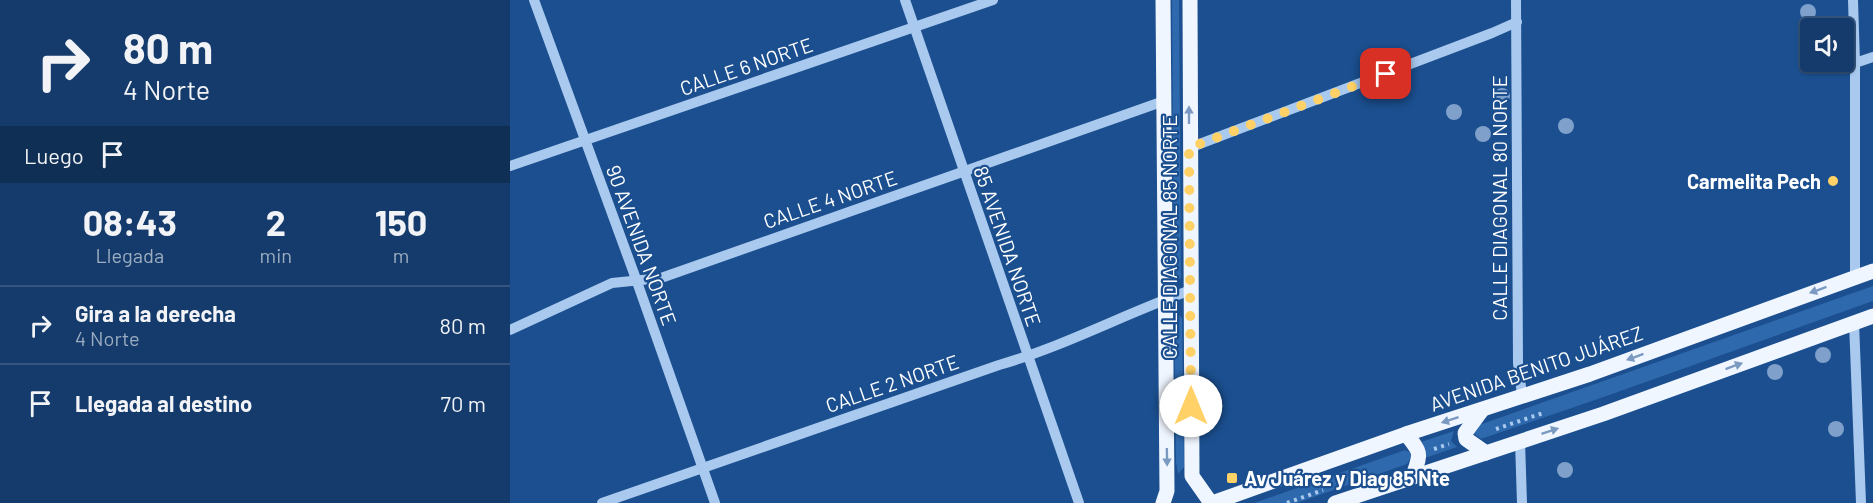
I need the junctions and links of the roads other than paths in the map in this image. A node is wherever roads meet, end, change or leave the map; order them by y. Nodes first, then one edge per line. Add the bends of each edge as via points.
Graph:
1 (534, 0) edge
2 (905, 0) edge
3 (993, 0) edge
4 (1163, 0) edge
5 (1190, 0) edge
6 (1516, 0) edge
7 (1853, 0) edge
8 (1516, 22) junction
9 (914, 27) junction
10 (1873, 57) edge
11 (1855, 63) junction
12 (1164, 100) junction
13 (585, 141) junction
14 (1189, 148) junction
15 (510, 166) edge
16 (963, 171) junction
17 (1873, 271) edge
18 (1855, 276) junction
19 (636, 279) junction
20 (1191, 290) junction
21 (1164, 299) junction
22 (1873, 316) edge
23 (1854, 322) junction
24 (510, 330) edge
25 (1028, 357) junction
26 (1522, 395) junction
27 (1482, 410) junction
28 (1406, 434) junction
29 (1521, 441) junction
30 (1486, 453) junction
31 (703, 468) junction
32 (1413, 476) junction
33 (602, 503) edge
34 (715, 503) edge
35 (1079, 503) edge
36 (1163, 503) edge
37 (1212, 503) edge
38 (1335, 503) edge
39 (1522, 503) edge
40 (1861, 503) edge

1 - 13 street, 90 AVENIDA NORTE
2 - 9 street, 85 AVENIDA NORTE
3 - 9 street, CALLE 6 NORTE
4 - 12 main road, CALLE DIAGONAL 85 NORTE
14 -> 5 main road, CALLE DIAGONAL 85 NORTE
6 - 8 street, CALLE DIAGONAL 80 NORTE
7 - 11 street
8 - 14 street
8 - 26 street, CALLE DIAGONAL 80 NORTE via 1518,363
9 - 13 street, CALLE 6 NORTE
9 - 16 street, 85 AVENIDA NORTE
10 - 11 street
11 - 18 street
12 - 16 street, CALLE 4 NORTE
12 - 21 main road, CALLE DIAGONAL 85 NORTE
13 - 15 street, CALLE 6 NORTE
13 - 19 street, 90 AVENIDA NORTE
14 - 20 main road, CALLE DIAGONAL 85 NORTE
16 - 19 street, CALLE 4 NORTE via 661,278
16 - 25 street, 85 AVENIDA NORTE
17 - 18 main road, AVENIDA BENITO JUÁREZ
18 -> 26 main road, AVENIDA BENITO JUÁREZ via 1590,374
19 - 24 street, CALLE 4 NORTE via 612,283
19 - 31 street, 90 AVENIDA NORTE
20 - 21 street, CALLE 2 NORTE
20 - 37 main road, CALLE DIAGONAL 85 NORTE via 1192,476
21 - 25 street, CALLE 2 NORTE
21 -> 36 main road, CALLE DIAGONAL 85 NORTE via 1167,491
22 - 23 main road
29 -> 23 main road
23 - 40 street
25 - 31 street, CALLE 2 NORTE
25 - 35 street, 85 AVENIDA NORTE
26 - 27 main road, AVENIDA BENITO JUÁREZ
27 -> 28 main road, AVENIDA BENITO JUÁREZ
27 - 30 main road via 1465,434 1466,439
28 - 32 main road via 1420,454
28 - 37 main road, AVENIDA BENITO JUÁREZ
29 - 30 main road
29 - 39 street
30 - 32 main road
31 - 33 street, CALLE 2 NORTE
31 - 34 street, 90 AVENIDA NORTE
32 - 38 main road

